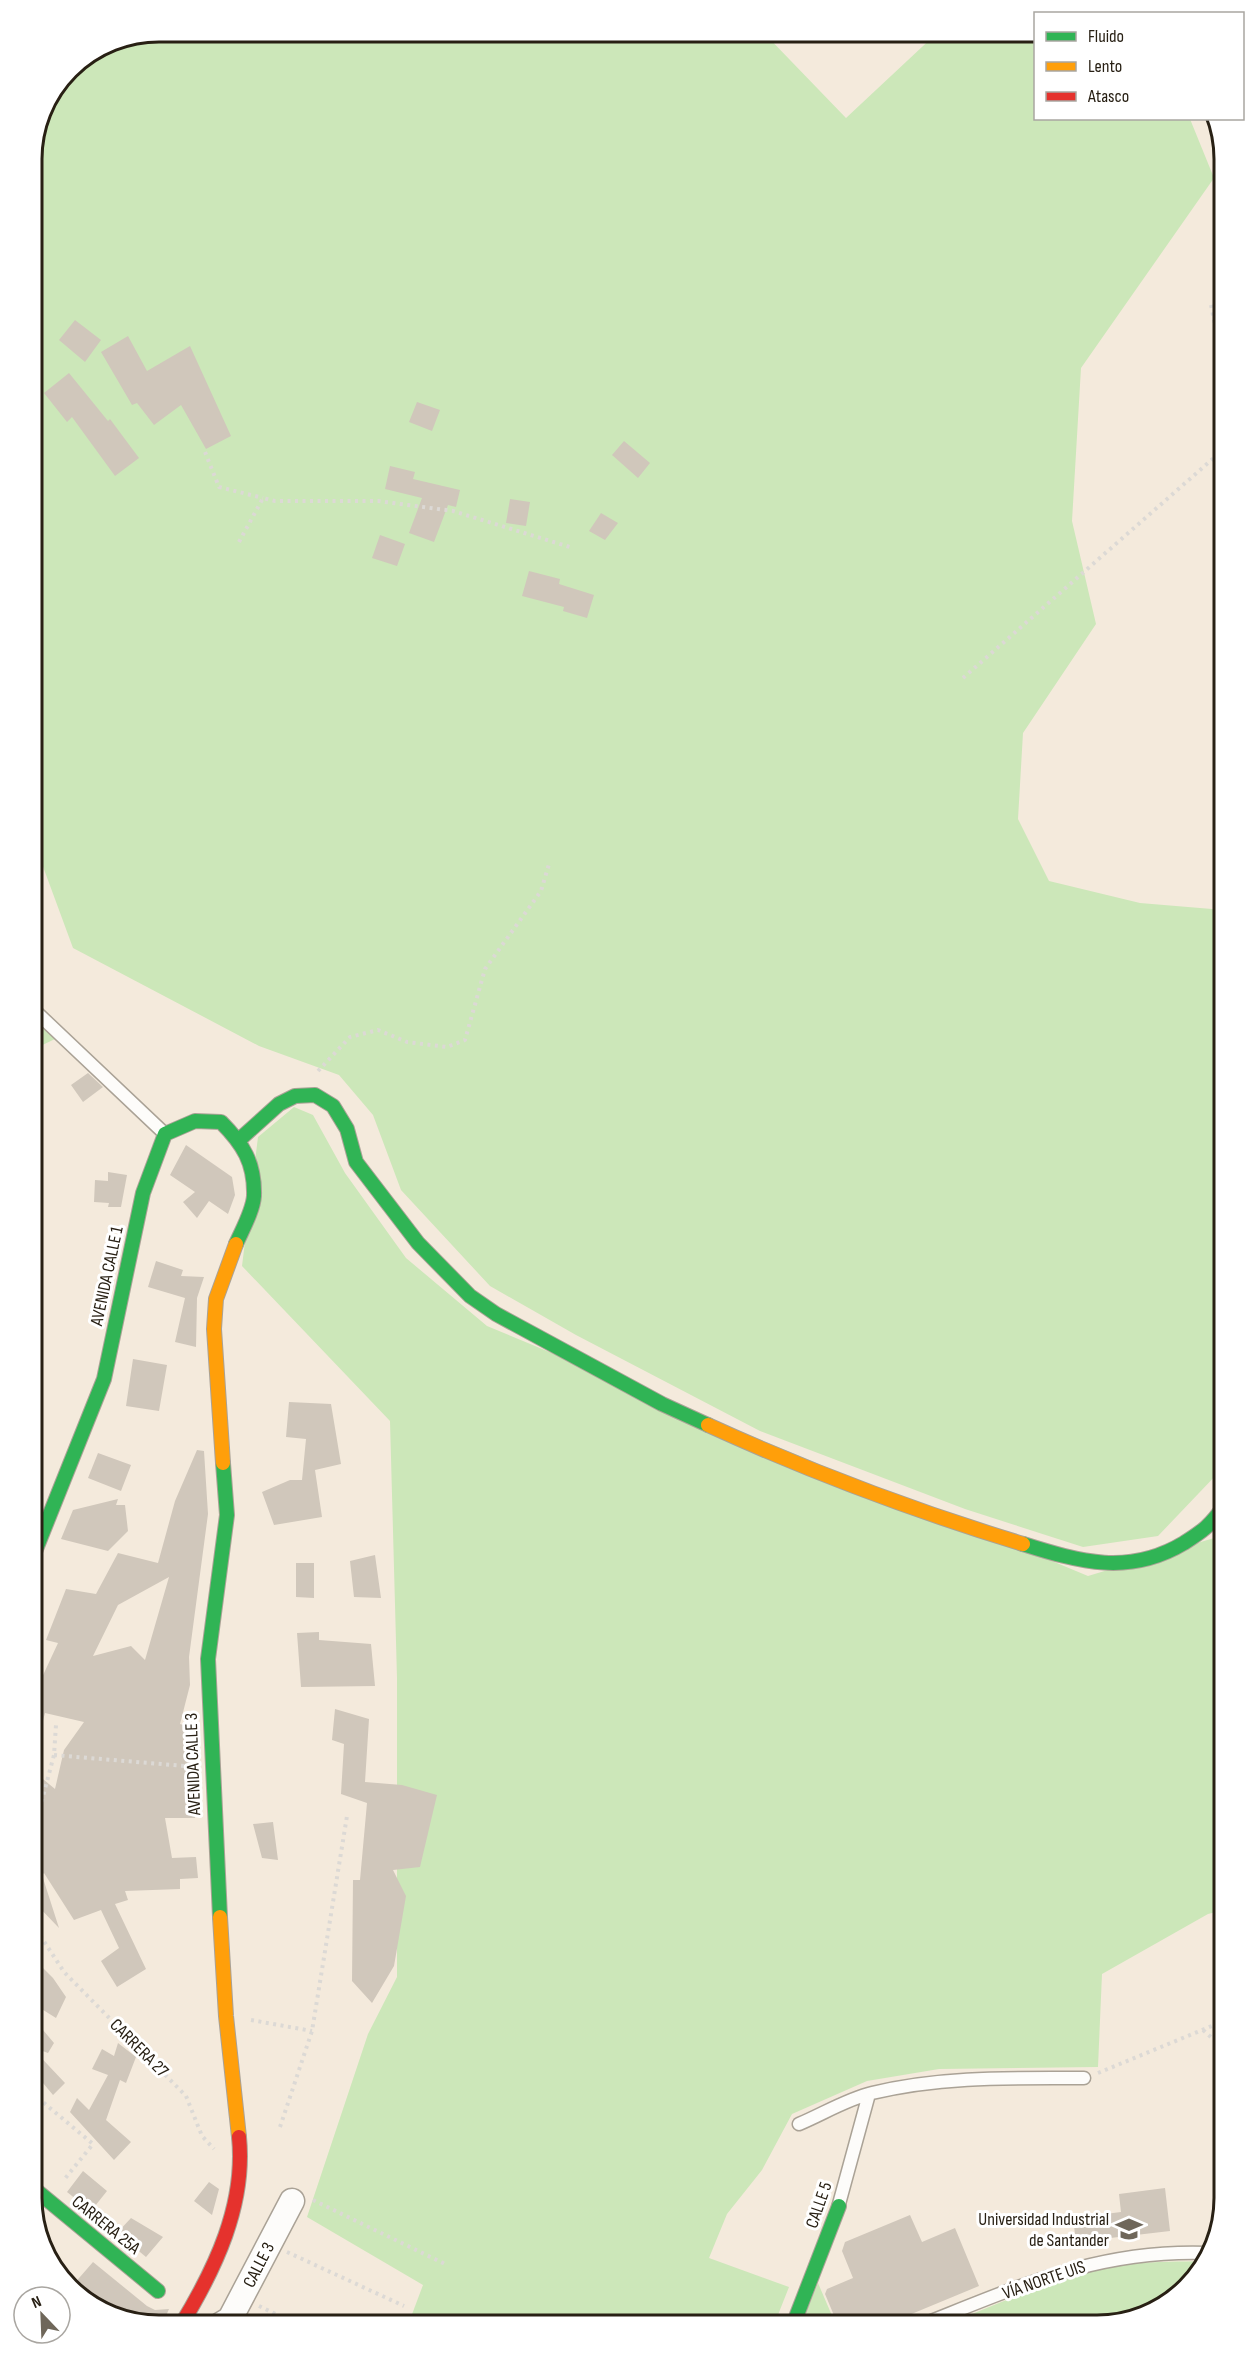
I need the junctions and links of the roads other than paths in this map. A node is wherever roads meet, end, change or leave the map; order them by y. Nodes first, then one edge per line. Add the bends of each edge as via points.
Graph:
1 (42, 1017) edge
2 (165, 1134) junction
3 (239, 1140) junction
4 (1214, 1521) edge
5 (42, 1534) edge
6 (1084, 2078) road end
7 (869, 2094) junction
8 (799, 2124) dead end
9 (42, 2195) edge
10 (292, 2201) road end
11 (839, 2205) joint
12 (1200, 2253) edge
13 (158, 2291) dead end
14 (187, 2315) edge
15 (232, 2315) edge
16 (798, 2315) edge
17 (946, 2315) edge

1 - 2 lane
2 - 3 street via 195,1121 221,1122
2 - 5 street, AVENIDA CALLE 1 via 143,1193 104,1379
3 - 4 street via 279,1104 295,1096 315,1095 333,1106 347,1129 356,1162 418,1243 470,1296 662,1404 792,1463 931,1515 1075,1560 1121,1564 1162,1556
3 - 14 street, AVENIDA CALLE 3 via 248,1154 254,1197 216,1299 214,1329 227,1515 208,1659 211,1767 226,2016 238,2126 238,2177 224,2239
6 - 7 lane via 987,2078 910,2085
7 - 8 lane
7 - 11 lane, CALLE 5
9 - 13 street, CARRERA 25A
10 - 15 street, CALLE 3
11 - 16 street, CALLE 5
12 - 17 lane, VÍA NORTE UIS via 1169,2252 1083,2265

